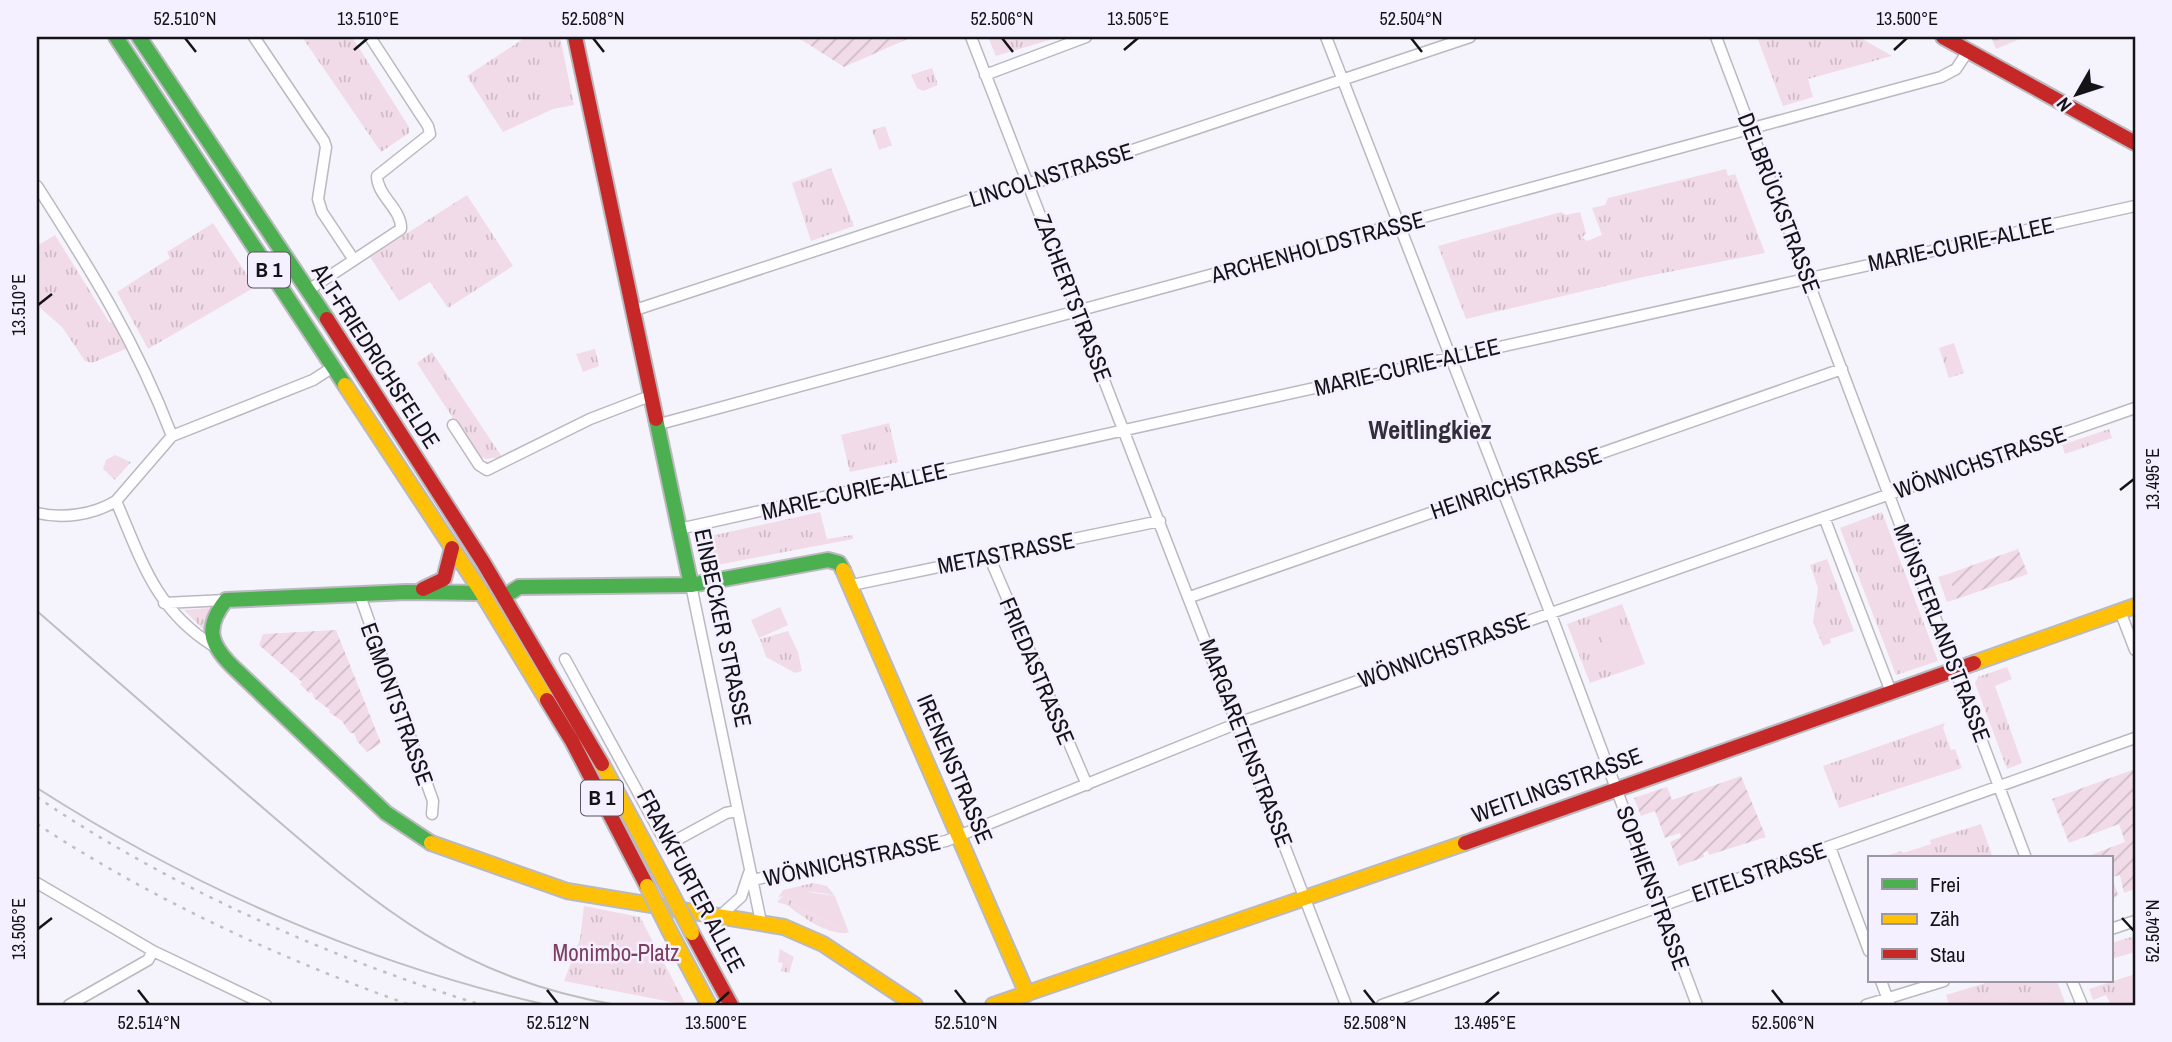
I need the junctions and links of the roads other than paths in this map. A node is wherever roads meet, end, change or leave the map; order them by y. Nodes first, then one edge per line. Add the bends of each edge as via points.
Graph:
1 (116, 37) edge
2 (139, 37) edge
3 (254, 37) edge
4 (370, 37) edge
5 (575, 37) edge
6 (971, 37) edge
7 (1086, 37) edge
8 (1326, 37) edge
9 (1469, 37) edge
10 (1716, 37) edge
11 (1943, 37) edge
12 (1968, 51) junction
13 (985, 75) junction
14 (1342, 80) junction
15 (1751, 129) junction
16 (2135, 143) edge
17 (1029, 183) junction
18 (37, 187) edge
19 (2135, 206) edge
20 (1399, 225) junction
21 (354, 260) junction
22 (1807, 278) junction
23 (307, 291) junction
24 (632, 312) junction
25 (1079, 313) junction
26 (1451, 357) junction
27 (333, 367) junction
28 (1842, 369) junction
29 (650, 396) junction
30 (2135, 408) edge
31 (453, 425) dead end
32 (656, 425) junction
33 (1125, 430) junction
34 (172, 436) junction
35 (1144, 481) joint
36 (1501, 488) junction
37 (1889, 494) junction
38 (116, 501) junction
39 (37, 513) edge
40 (1824, 517) junction
41 (1160, 521) junction
42 (679, 529) junction
43 (452, 548) junction
44 (989, 556) junction
45 (691, 585) junction
46 (852, 585) junction
47 (415, 591) junction
48 (359, 593) junction
49 (482, 593) junction
50 (505, 596) junction
51 (1190, 597) junction
52 (226, 600) junction
53 (164, 603) junction
54 (2135, 606) edge
55 (2120, 611) junction
56 (1549, 612) junction
57 (212, 645) junction
58 (2135, 650) edge
59 (565, 659) dead end
60 (1956, 670) junction
61 (1891, 692) junction
62 (1238, 723) junction
63 (2135, 738) edge
64 (1087, 785) junction
65 (1999, 786) junction
66 (1616, 789) junction
67 (737, 811) junction
68 (432, 814) dead end
69 (959, 836) junction
70 (1830, 847) junction
71 (2025, 856) edge
72 (750, 869) junction
73 (752, 880) junction
74 (37, 883) edge
75 (1306, 899) junction
76 (1660, 907) junction
77 (721, 915) junction
78 (2135, 921) edge
79 (761, 922) junction
80 (2112, 929) edge
81 (1868, 948) edge
82 (153, 951) junction
83 (1881, 982) edge
84 (1941, 982) edge
85 (2072, 982) edge
86 (1027, 994) junction
87 (1888, 1002) edge
88 (261, 1004) edge
89 (69, 1005) edge
90 (709, 1005) edge
91 (731, 1005) edge
92 (915, 1005) edge
93 (993, 1005) edge
94 (1346, 1005) edge
95 (1382, 1005) edge
96 (1697, 1005) edge
97 (1866, 1005) edge
98 (2081, 1005) edge

1 - 27 street, ALT-FRIEDRICHSFELDE / B 1
2 - 23 street, ALT-FRIEDRICHSFELDE / B 1
3 - 21 street via 324,141 318,199
4 - 21 street via 430,134 377,176 401,229
5 - 24 street, EINBECKER STRASSE
6 - 13 street, ZACHERTSTRASSE
7 - 13 street
8 - 14 street, SOPHIENSTRASSE
9 - 14 street, LINCOLNSTRASSE
10 - 15 street, DELBRÜCKSTRASSE
11 - 12 street
12 - 15 street, ARCHENHOLDSTRASSE via 1956,69 1941,77
12 - 16 street
13 - 17 street, ZACHERTSTRASSE
14 - 17 street, LINCOLNSTRASSE
14 - 20 street, SOPHIENSTRASSE
15 - 20 street, ARCHENHOLDSTRASSE
15 - 22 street, DELBRÜCKSTRASSE
17 - 24 street, LINCOLNSTRASSE
17 - 25 street, ZACHERTSTRASSE
18 - 34 street via 119,317 150,378
19 - 22 street, MARIE-CURIE-ALLEE
20 - 25 street, ARCHENHOLDSTRASSE
20 - 26 street, SOPHIENSTRASSE
21 - 23 street
22 - 26 street, MARIE-CURIE-ALLEE
22 - 28 street, DELBRÜCKSTRASSE
23 - 50 street, ALT-FRIEDRICHSFELDE / B 1
24 - 29 street, EINBECKER STRASSE
25 - 32 street, ARCHENHOLDSTRASSE
25 - 33 street, ZACHERTSTRASSE
26 - 33 street, MARIE-CURIE-ALLEE
26 - 36 street, SOPHIENSTRASSE
27 - 34 street via 313,380
27 - 43 street, ALT-FRIEDRICHSFELDE / B 1
28 - 36 street, HEINRICHSTRASSE
28 - 37 street, MÜNSTERLANDSTRASSE
29 - 31 street via 590,419 487,470
29 - 32 street, EINBECKER STRASSE
30 - 37 street, WÖNNICHSTRASSE
32 - 42 street, EINBECKER STRASSE
33 - 35 street, ZACHERTSTRASSE
33 - 42 street, MARIE-CURIE-ALLEE
34 - 38 street
35 - 41 street, MARGARETENSTRASSE
36 - 51 street, HEINRICHSTRASSE
36 - 56 street, SOPHIENSTRASSE
37 - 40 street, WÖNNICHSTRASSE
37 - 60 street, MÜNSTERLANDSTRASSE
38 - 39 street via 74,515
38 - 53 street
40 - 56 street, WÖNNICHSTRASSE
40 - 61 street
41 - 44 street, METASTRASSE
41 - 51 street, MARGARETENSTRASSE
42 - 45 street, EINBECKER STRASSE
43 - 47 street via 444,579
43 - 49 street, ALT-FRIEDRICHSFELDE / B 1
44 - 46 street, METASTRASSE
44 - 64 street, FRIEDASTRASSE
45 - 46 street, IRENENSTRASSE via 828,560 839,563
45 - 50 street via 519,587
45 - 67 street, EINBECKER STRASSE
46 - 69 street, IRENENSTRASSE
47 - 48 street
47 - 49 street
48 - 52 street
48 - 68 street, EGMONTSTRASSE via 433,801
49 - 90 street, FRANKFURTER ALLEE / B 1, bridge via 566,731
50 - 91 street, FRANKFURTER ALLEE / B 1, bridge via 596,749
51 - 62 street, MARGARETENSTRASSE
52 - 53 street
52 - 57 street via 212,620
53 - 57 street
54 - 55 street, WEITLINGSTRASSE
55 - 58 street
55 - 60 street, WEITLINGSTRASSE
56 - 62 street, WÖNNICHSTRASSE
56 - 66 street, SOPHIENSTRASSE
57 - 77 street via 386,813 428,842 567,891
59 - 67 street, FRANKFURTER ALLEE via 663,838 671,843
60 - 61 street, WEITLINGSTRASSE
60 - 65 street, MÜNSTERLANDSTRASSE
61 - 66 street, WEITLINGSTRASSE
62 - 64 street, WÖNNICHSTRASSE
62 - 75 street, MARGARETENSTRASSE
63 - 65 street, EITELSTRASSE
64 - 69 street, WÖNNICHSTRASSE
65 - 70 street, EITELSTRASSE
65 - 71 street, MÜNSTERLANDSTRASSE
66 - 75 street, WEITLINGSTRASSE
66 - 76 street, SOPHIENSTRASSE
67 - 72 street, EINBECKER STRASSE
69 - 73 street, WÖNNICHSTRASSE
69 - 86 street, IRENENSTRASSE
70 - 76 street, EITELSTRASSE
70 - 81 street
72 - 73 street, EINBECKER STRASSE
72 - 77 street via 741,898
73 - 79 street, EINBECKER STRASSE
74 - 82 street
75 - 86 street, WEITLINGSTRASSE
75 - 94 street, MARGARETENSTRASSE
76 - 95 street, EITELSTRASSE
76 - 96 street, SOPHIENSTRASSE
77 - 79 street
78 - 80 street
79 - 92 street via 823,944
82 - 88 street
82 - 89 street via 148,960
83 - 87 street
84 - 87 street
85 - 98 street
86 - 93 street, WEITLINGSTRASSE
87 - 97 street

